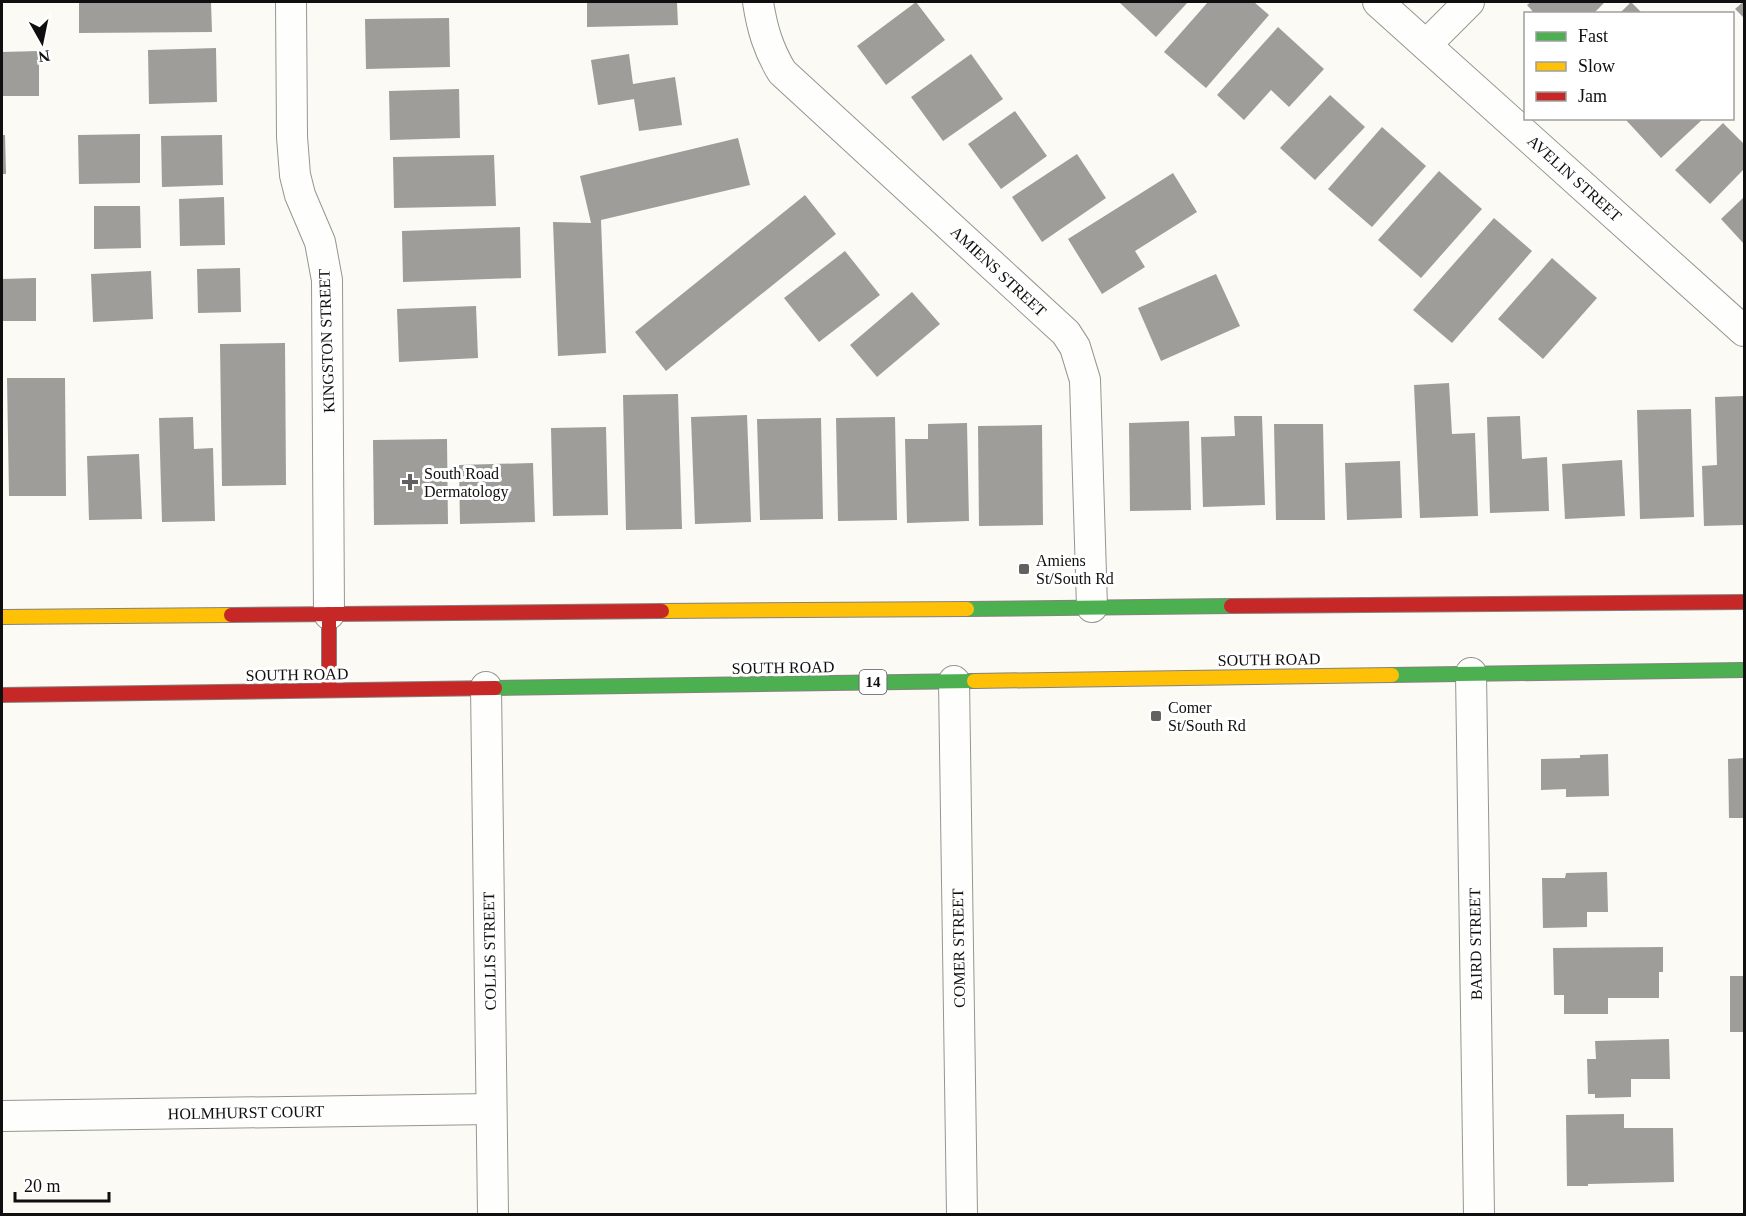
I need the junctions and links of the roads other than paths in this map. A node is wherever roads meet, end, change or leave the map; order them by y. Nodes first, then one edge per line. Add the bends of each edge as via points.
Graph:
1 (291, 2) edge
2 (759, 2) edge
3 (1378, 2) edge
4 (1469, 2) edge
5 (1426, 45) junction
6 (1744, 331) edge
7 (1744, 602) edge
8 (1092, 607) junction
9 (329, 614) junction
10 (2, 617) edge
11 (1744, 670) edge
12 (1471, 673) junction
13 (954, 681) junction
14 (486, 687) junction
15 (329, 690) junction
16 (2, 695) edge
17 (491, 1109) junction
18 (2, 1116) edge
19 (493, 1215) edge
20 (962, 1215) edge
21 (1479, 1215) edge

1 - 9 street, KINGSTON STREET via 295,175 320,242 327,280
2 - 8 street, AMIENS STREET via 763,33 782,72 1066,333 1075,347 1085,380
3 - 5 street, AVELIN STREET
4 - 5 street
5 - 6 street, AVELIN STREET
7 - 8 main road
8 - 9 main road
9 - 10 main road
9 - 15 main road
11 - 12 main road, SOUTH ROAD / 14
12 - 13 main road, SOUTH ROAD / 14
12 - 21 street, BAIRD STREET
13 - 14 main road, SOUTH ROAD / 14
13 - 20 street, COMER STREET
14 - 15 main road, SOUTH ROAD / 14
14 - 17 street, COLLIS STREET
15 - 16 main road, SOUTH ROAD / 14
17 - 18 street, HOLMHURST COURT
17 - 19 street, COLLIS STREET

